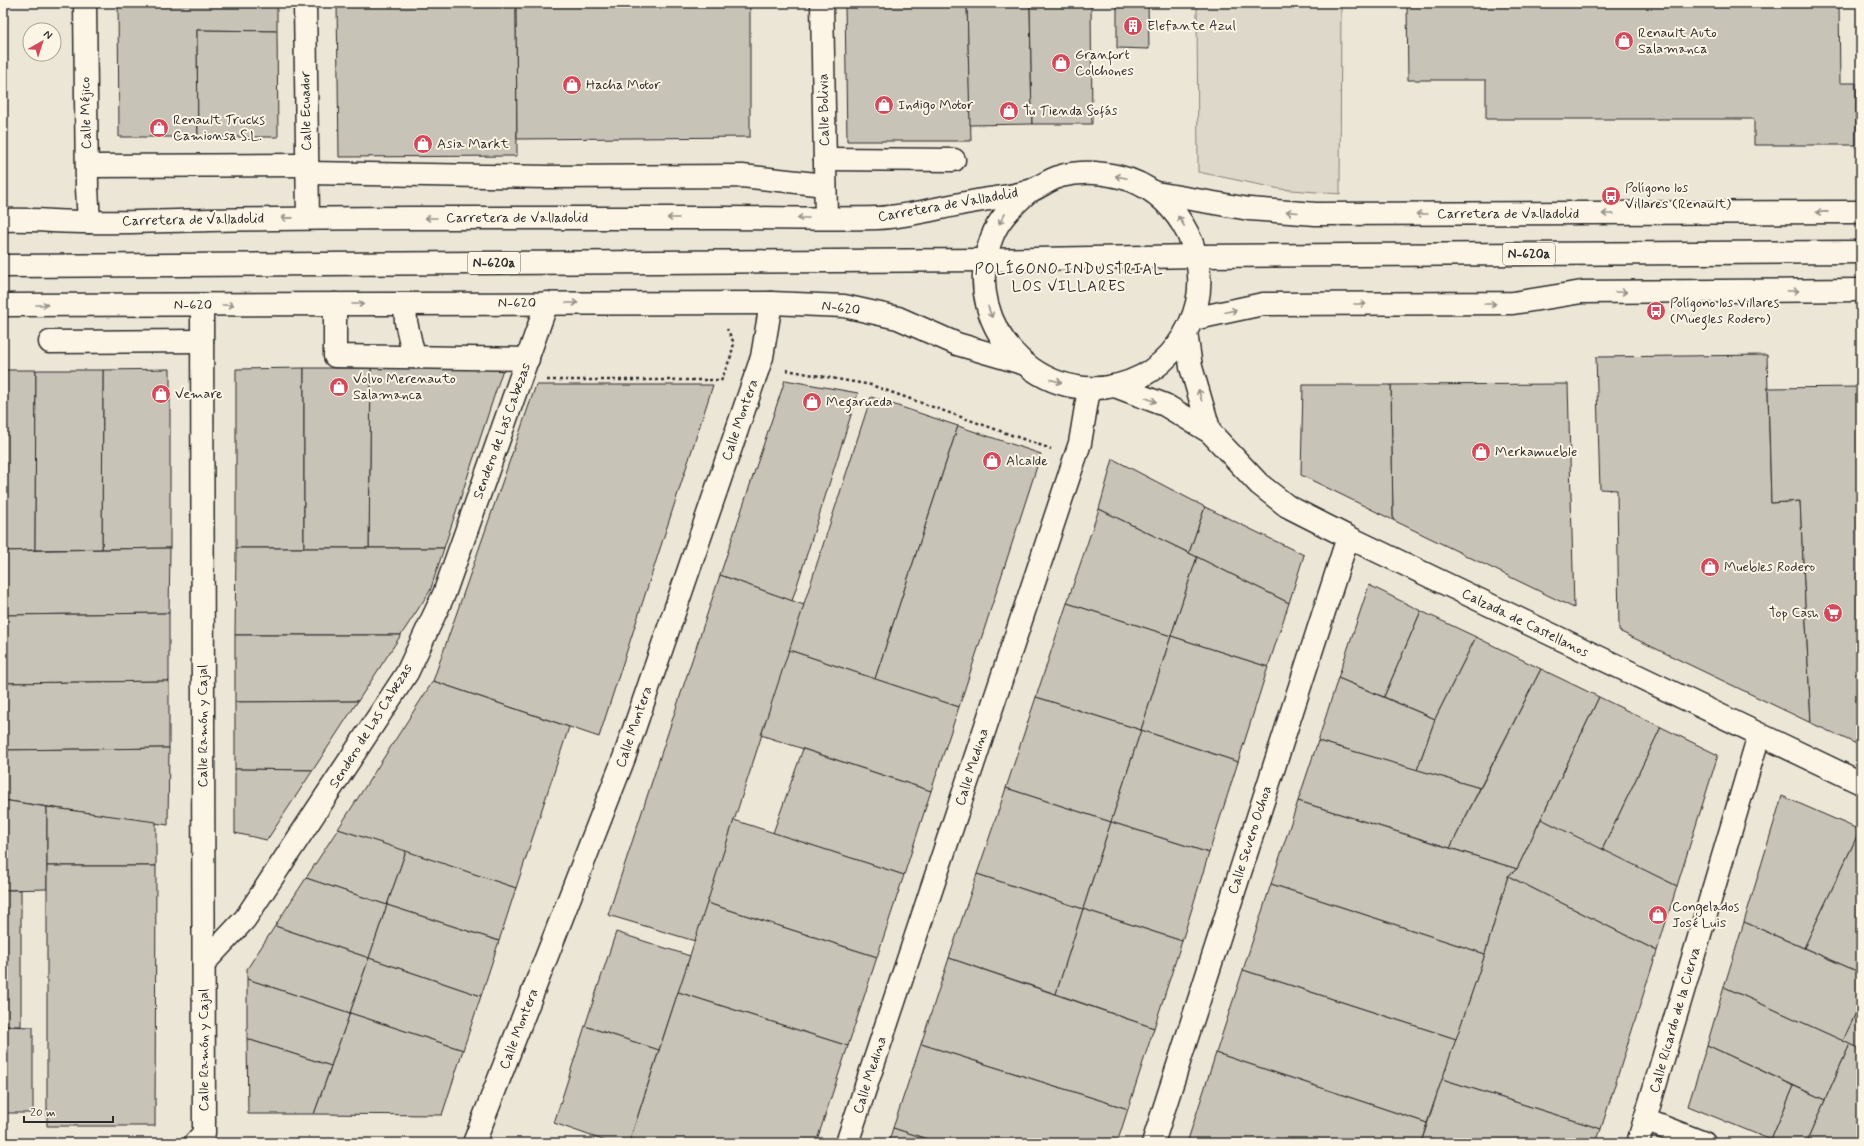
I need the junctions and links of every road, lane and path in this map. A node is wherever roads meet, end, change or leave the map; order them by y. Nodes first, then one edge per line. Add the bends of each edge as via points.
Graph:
1 (85, 3) edge
2 (305, 3) edge
3 (822, 3) edge
4 (825, 159) junction
5 (954, 160) dead end
6 (87, 166) junction
7 (307, 169) junction
8 (825, 185) junction
9 (1029, 191) junction
10 (1156, 193) junction
11 (1861, 212) edge
12 (308, 218) junction
13 (826, 218) junction
14 (3, 220) edge
15 (89, 222) junction
16 (1861, 252) edge
17 (1197, 256) junction
18 (985, 260) junction
19 (3, 266) edge
20 (1861, 290) edge
21 (547, 303) junction
22 (771, 303) junction
23 (334, 304) junction
24 (405, 304) junction
25 (3, 305) edge
26 (202, 305) junction
27 (1189, 325) junction
28 (202, 341) junction
29 (50, 342) dead end
30 (414, 357) junction
31 (528, 359) junction
32 (1022, 363) junction
33 (756, 374) junction
34 (521, 380) junction
35 (1115, 386) junction
36 (1089, 389) junction
37 (1210, 432) junction
38 (1076, 456) junction
39 (1348, 537) junction
40 (1759, 735) junction
41 (1861, 783) edge
42 (204, 963) junction
43 (1645, 1120) junction
44 (195, 1143) edge
45 (474, 1143) edge
46 (847, 1143) edge
47 (1152, 1143) edge
48 (1638, 1143) edge
49 (1704, 1143) edge

1 - 6 main road, Calle Méjico
2 - 7 main road, Calle Ecuador
3 - 4 main road, Calle Bolivia
4 - 5 main road
4 - 8 main road, Calle Bolivia
6 - 7 main road
6 - 15 main road, Calle Méjico
7 - 8 main road via 547,177 742,176
7 - 12 main road, Calle Ecuador
8 - 13 main road, Calle Bolivia
10 -> 9 main road, Carretera de Valladolid via 1126,178 1092,172 1059,176
9 - 13 main road, Carretera de Valladolid via 884,218
9 -> 18 main road, Carretera de Valladolid via 1008,210 993,234
11 -> 10 main road, Carretera de Valladolid via 1316,214 1249,209
17 -> 10 main road, Carretera de Valladolid via 1182,221
13 -> 12 main road, Carretera de Valladolid
12 -> 15 main road, Carretera de Valladolid
14 - 15 main road, Carretera de Valladolid
16 - 17 main road, N-620a
17 - 18 main road, N-620a
17 - 27 main road, Carretera de Valladolid via 1200,277 1198,298
18 - 19 main road, N-620a
18 -> 32 main road, Carretera de Valladolid via 984,298 998,334
27 -> 20 main road via 1262,304 1513,304 1582,292
21 -> 22 main road, N-620
21 - 24 main road, N-620
21 - 31 main road, Sendero de Las Cabezas
22 - 32 main road, N-620 via 844,306 898,318 957,344
22 - 33 main road, Calle Montera via 762,357
23 -> 24 main road, N-620
26 -> 23 main road, N-620
23 - 30 main road via 335,356
24 - 30 main road via 406,322
25 -> 26 main road, N-620
26 - 28 main road, Calle Ramón y Cajal
27 - 35 main road, Carretera de Valladolid via 1168,357 1143,375
37 -> 27 main road, Calzada de Castellanos via 1191,367
28 - 29 main road
28 - 42 main road, Calle Ramón y Cajal
30 - 31 main road
31 - 34 main road, Sendero de Las Cabezas
32 -> 36 main road, Carretera de Valladolid via 1051,380
33 - 34 path via 721,381
33 - 38 path via 783,370 871,385
33 - 45 main road, Calle Montera via 624,758
34 - 42 main road, Sendero de Las Cabezas via 444,594 407,673 245,919
35 - 36 main road, Carretera de Valladolid
35 -> 37 main road, Calzada de Castellanos via 1165,405
36 - 38 main road, Calle Medina
37 - 39 main road, Calzada de Castellanos via 1259,484 1282,501
38 - 46 main road, Calle Medina
39 - 40 main road, Calzada de Castellanos
39 - 47 main road, Calle Severo Ochoa
40 - 41 main road, Calzada de Castellanos
40 - 43 main road, Calle Ricardo de la Cierva
42 - 44 main road, Calle Ramón y Cajal via 204,1133
43 - 48 main road, Calle Ricardo de la Cierva
43 - 49 main road

